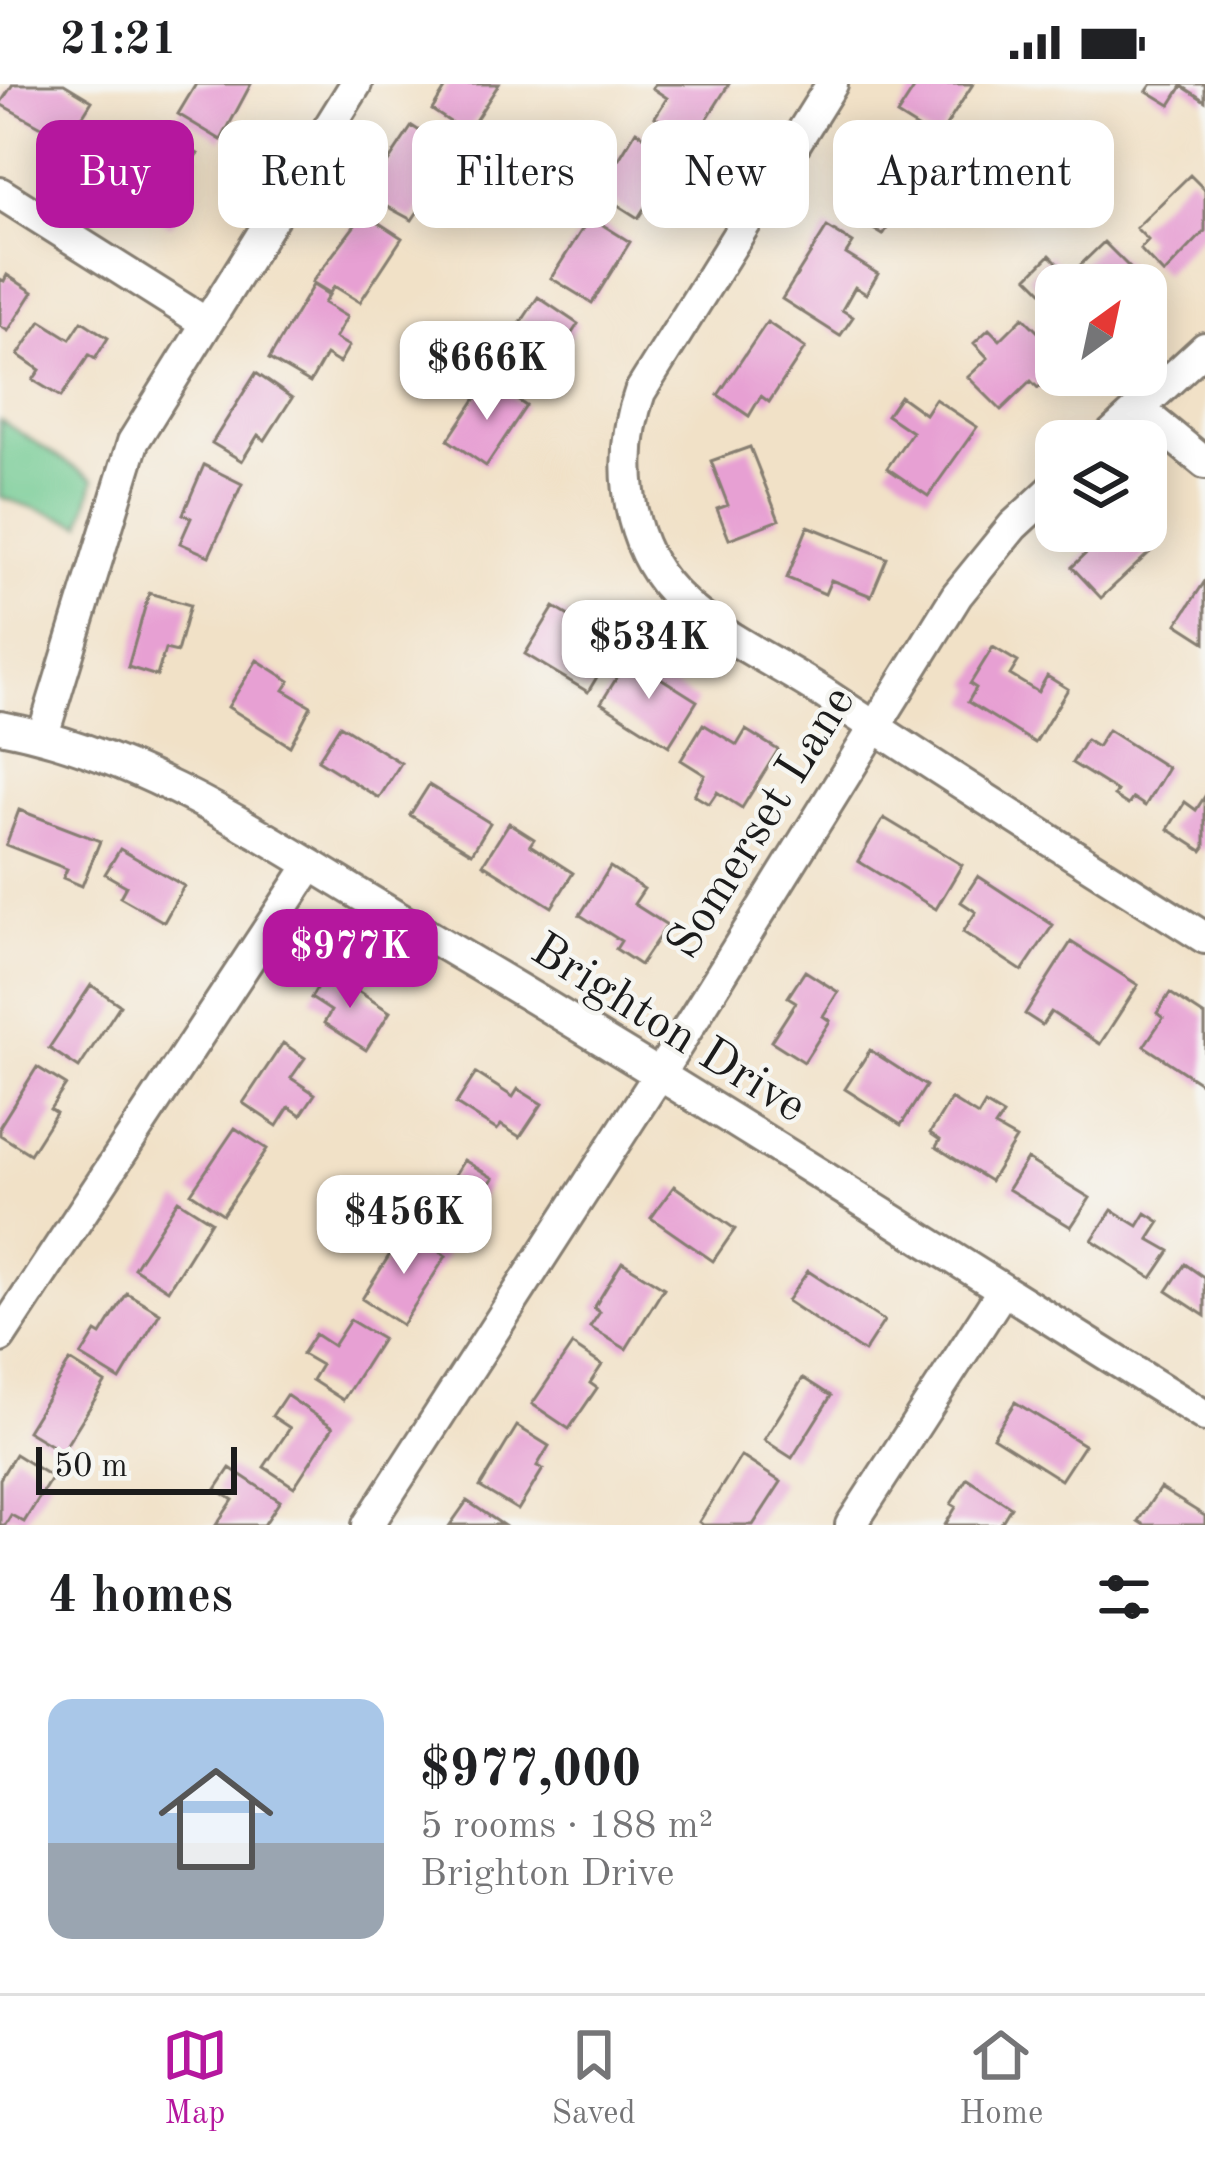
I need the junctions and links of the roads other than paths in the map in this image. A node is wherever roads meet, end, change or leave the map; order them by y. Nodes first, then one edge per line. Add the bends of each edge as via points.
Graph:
1 (356, 84) edge
2 (832, 84) edge
3 (0, 193) edge
4 (206, 322) junction
5 (1205, 348) edge
6 (1139, 409) junction
7 (1127, 420) edge
8 (1205, 463) edge
9 (1035, 506) edge
10 (0, 727) edge
11 (874, 728) junction
12 (43, 735) junction
13 (310, 866) junction
14 (1205, 938) edge
15 (658, 1076) junction
16 (1003, 1290) junction
17 (0, 1337) edge
18 (1205, 1416) edge
19 (368, 1525) edge
20 (851, 1525) edge

1 - 4 street
2 - 11 street via 650,371 631,418 626,471 644,546 666,585 694,612
3 - 4 street
4 - 12 street via 126,458
5 - 6 street
6 - 7 street
6 - 8 street
9 - 11 street, Somerset Lane via 970,577
10 - 12 street, Brighton Drive
11 - 14 street
11 - 15 street, Somerset Lane
12 - 13 street, Brighton Drive via 166,783
13 - 15 street, Brighton Drive
13 - 17 street
15 - 16 street, Brighton Drive
15 - 19 street, Somerset Lane
16 - 18 street, Brighton Drive
16 - 20 street

